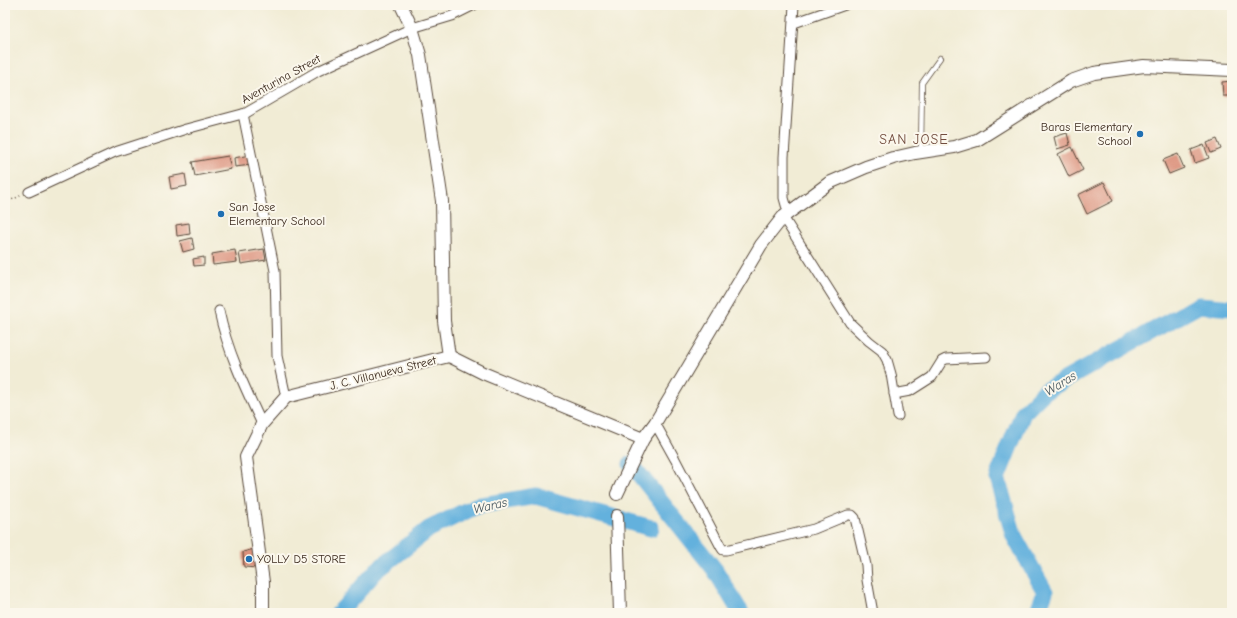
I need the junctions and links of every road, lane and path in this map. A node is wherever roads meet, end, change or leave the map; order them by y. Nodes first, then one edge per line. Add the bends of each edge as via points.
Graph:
1 (400, 5) edge
2 (474, 5) edge
3 (794, 5) edge
4 (845, 5) edge
5 (794, 23) junction
6 (412, 28) junction
7 (940, 58) dead end
8 (1232, 70) edge
9 (244, 114) junction
10 (921, 152) junction
11 (29, 192) joint
12 (5, 203) edge
13 (786, 214) junction
14 (219, 311) dead end
15 (449, 356) junction
16 (986, 357) dead end
17 (894, 394) junction
18 (286, 397) junction
19 (898, 416) dead end
20 (655, 423) junction
21 (262, 424) junction
22 (643, 438) junction
23 (616, 494) dead end
24 (617, 516) dead end
25 (263, 613) edge
26 (620, 613) edge
27 (873, 613) edge

1 - 6 street, J. C. Villanueva Street
2 - 6 street, Aventurina Street via 452,16
3 - 5 street
4 - 5 street
5 - 13 street via 784,157
6 - 9 street, Aventurina Street via 318,71
6 - 15 street, J. C. Villanueva Street via 420,55 442,201 444,321
7 - 10 lane via 922,83
8 - 10 street via 1144,66 1094,73 1071,81 977,140 954,147
9 - 11 street, Aventurina Street via 186,129 115,152
9 - 18 street via 275,271 277,356
10 - 13 street via 866,167 829,183
11 - 12 path
13 - 17 street via 850,323 882,351 887,360
13 - 20 street via 761,245
14 - 21 street via 223,331
15 - 18 street, J. C. Villanueva Street
15 - 22 street via 483,373
16 - 17 street via 946,359 932,377 910,391
17 - 19 street
18 - 21 street
20 - 22 street
20 - 27 street via 723,550 814,529 852,515 855,518 866,565
21 - 25 street via 246,458 263,582
22 - 23 street
24 - 26 street

